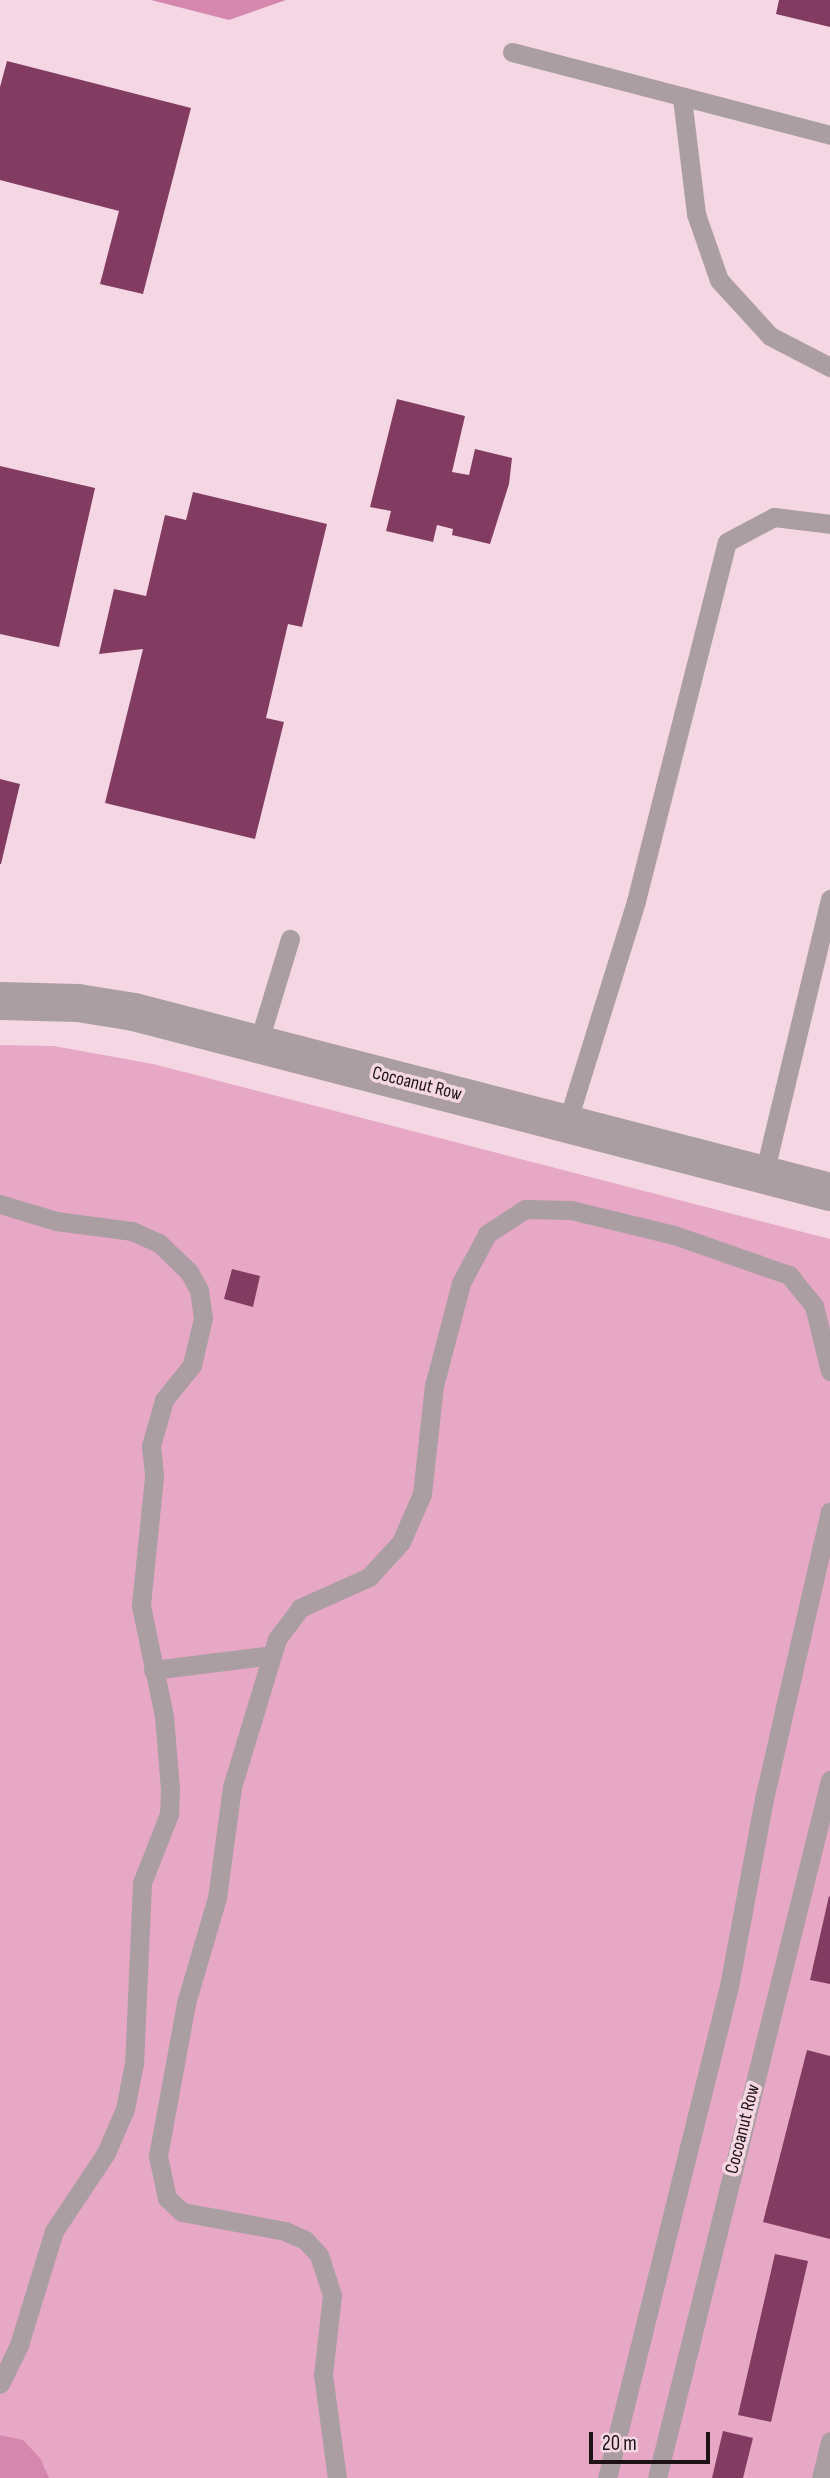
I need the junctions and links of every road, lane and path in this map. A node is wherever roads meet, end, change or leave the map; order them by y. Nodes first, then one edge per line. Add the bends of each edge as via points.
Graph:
1 (512, 52) dead end
2 (682, 98) junction
3 (830, 135) edge
4 (830, 367) edge
5 (830, 524) edge
6 (830, 899) edge
7 (290, 939) dead end
8 (0, 1001) edge
9 (258, 1044) junction
10 (567, 1122) junction
11 (764, 1174) junction
12 (830, 1192) edge
13 (0, 1204) edge
14 (830, 1371) edge
15 (830, 1511) edge
16 (271, 1655) junction
17 (153, 1670) junction
18 (830, 1780) edge
19 (0, 2384) edge
20 (830, 2441) edge
21 (337, 2478) edge
22 (607, 2478) edge
23 (657, 2478) edge
24 (821, 2478) edge

1 - 2 lane
2 - 3 lane
2 - 4 lane via 696,214 719,280 770,336
5 - 10 lane via 774,517 727,542 636,901
6 - 11 lane
7 - 9 lane
8 - 9 street, Cocoanut Row via 106,1006
9 - 10 street, Cocoanut Row
10 - 11 street, Cocoanut Row
11 - 12 street, Cocoanut Row
13 - 17 lane via 56,1221 141,1235 177,1255 199,1290 201,1344 192,1364 164,1400 151,1446 154,1477 141,1606
14 - 16 lane via 814,1306 789,1275 674,1235 571,1210 547,1206 514,1214 487,1234 473,1252 461,1283 433,1386 422,1494 401,1542 387,1563 369,1577 300,1608 286,1621
15 - 22 lane via 764,1799 729,1986
16 - 17 lane
16 - 21 lane via 232,1787 217,1898 186,2003 160,2128 160,2178 167,2198 182,2212 285,2231 305,2240 319,2255 332,2295 323,2375
17 - 19 lane via 164,1716 169,1802 142,1883 139,2019 125,2109 106,2153 54,2231 19,2345
18 - 23 lane, Cocoanut Row
20 - 24 lane

